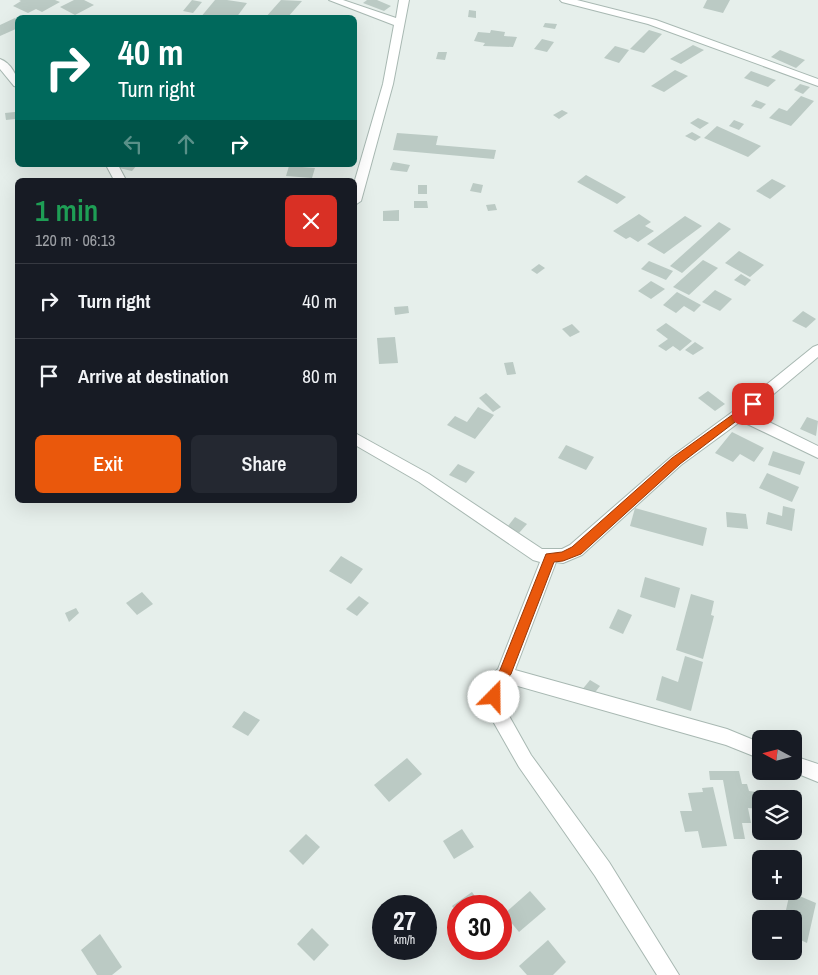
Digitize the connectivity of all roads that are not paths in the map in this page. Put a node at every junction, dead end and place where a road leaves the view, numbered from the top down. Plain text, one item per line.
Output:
1 (334, 0) edge
2 (404, 0) edge
3 (565, 0) edge
4 (399, 23) junction
5 (0, 62) edge
6 (15, 80) edge
7 (818, 83) edge
8 (357, 194) edge
9 (818, 350) edge
10 (740, 414) junction
11 (357, 439) edge
12 (818, 452) edge
13 (550, 557) junction
14 (504, 674) junction
15 (752, 747) edge
16 (802, 767) edge
17 (818, 773) edge
18 (669, 975) edge

1 - 4 street
2 - 4 street
3 - 7 street
4 - 8 street
5 - 6 street
9 - 10 street
10 - 12 street
10 - 13 street
11 - 13 street
13 - 14 street
14 - 15 street
14 - 18 street
16 - 17 street

